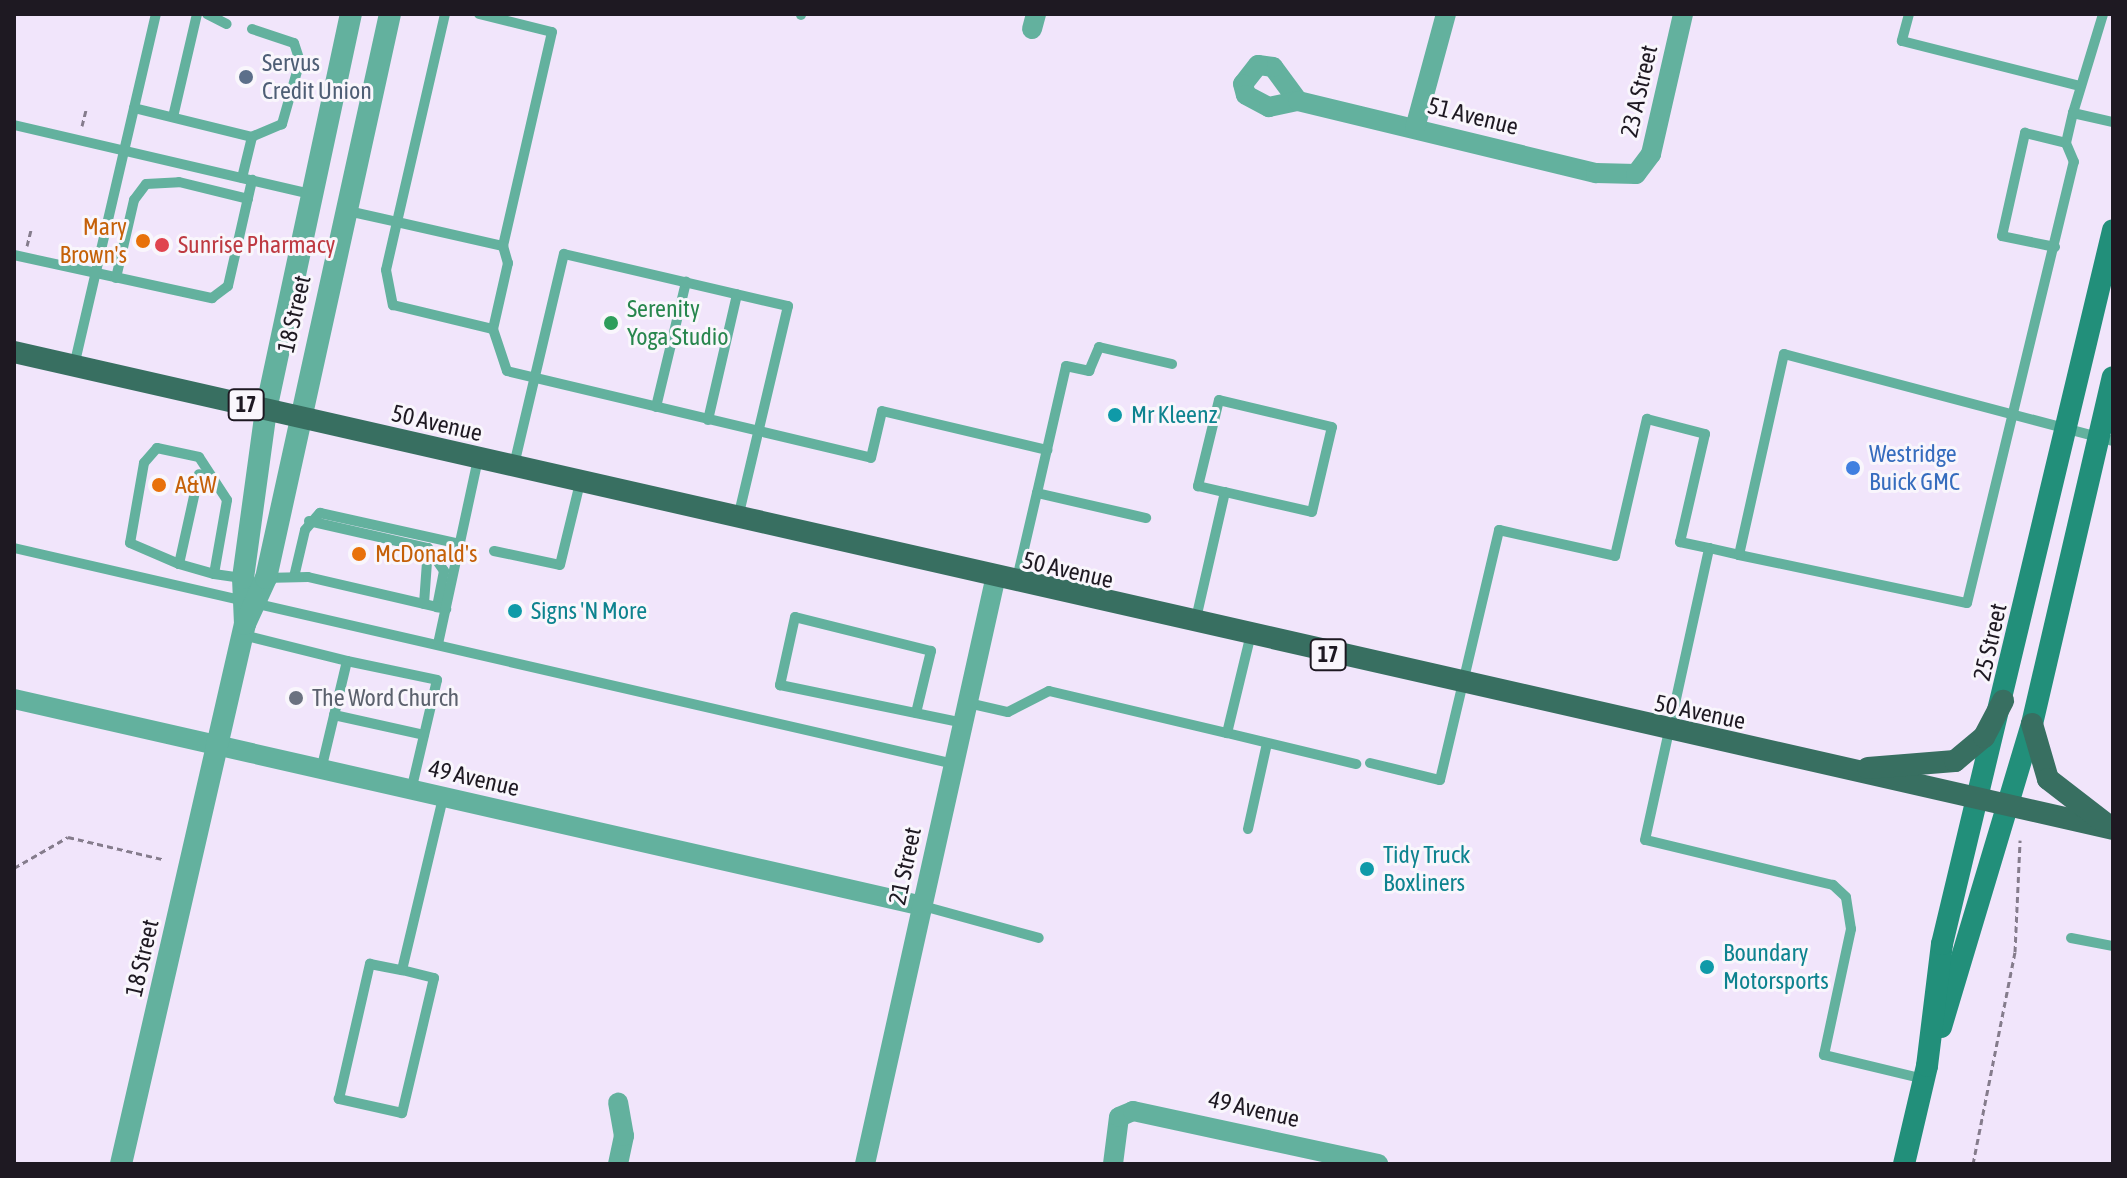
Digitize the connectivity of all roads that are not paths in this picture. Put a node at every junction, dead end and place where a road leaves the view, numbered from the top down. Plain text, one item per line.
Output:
1 (156, 14) edge
2 (197, 14) edge
3 (207, 14) edge
4 (351, 14) edge
5 (390, 14) edge
6 (445, 14) edge
7 (479, 14) edge
8 (1446, 14) edge
9 (1683, 14) edge
10 (1909, 14) edge
11 (2103, 14) edge
12 (225, 23) dead end
13 (252, 29) dead end
14 (2080, 86) junction
15 (1298, 101) dead end
16 (134, 108) junction
17 (2073, 113) junction
18 (173, 117) junction
19 (2113, 122) edge
20 (14, 125) edge
21 (1415, 128) junction
22 (252, 137) junction
23 (2066, 143) junction
24 (124, 150) junction
25 (1636, 174) joint
26 (247, 179) junction
27 (310, 194) junction
28 (248, 199) junction
29 (345, 210) junction
30 (397, 222) junction
31 (2113, 230) edge
32 (503, 246) junction
33 (2055, 247) junction
34 (14, 255) edge
35 (95, 274) junction
36 (116, 278) junction
37 (686, 282) junction
38 (737, 294) junction
39 (493, 329) junction
40 (14, 352) edge
41 (1172, 364) dead end
42 (74, 366) junction
43 (2113, 377) edge
44 (535, 378) junction
45 (656, 407) junction
46 (266, 410) junction
47 (2008, 414) junction
48 (299, 418) junction
49 (708, 420) junction
50 (2067, 430) junction
51 (758, 432) junction
52 (2106, 439) edge
53 (1047, 450) junction
54 (478, 459) junction
55 (514, 467) junction
56 (199, 474) dead end
57 (580, 483) junction
58 (1225, 492) junction
59 (1037, 493) junction
60 (1146, 518) dead end
61 (738, 519) junction
62 (309, 521) junction
63 (460, 544) junction
64 (14, 548) edge
65 (428, 548) junction
66 (1709, 548) junction
67 (494, 551) dead end
68 (1739, 555) junction
69 (179, 564) junction
70 (214, 574) junction
71 (294, 577) junction
72 (1006, 582) junction
73 (252, 590) junction
74 (424, 604) junction
75 (442, 608) junction
76 (1195, 625) junction
77 (244, 629) junction
78 (1250, 638) junction
79 (438, 644) junction
80 (347, 661) junction
81 (1461, 686) junction
82 (14, 699) edge
83 (2003, 701) junction
84 (916, 713) junction
85 (966, 713) junction
86 (334, 715) junction
87 (2032, 724) junction
88 (1227, 733) junction
89 (1669, 733) junction
90 (424, 735) junction
91 (1267, 743) junction
92 (217, 747) junction
93 (1370, 763) dead end
94 (954, 764) junction
95 (1356, 764) dead end
96 (321, 770) junction
97 (1847, 770) junction
98 (411, 791) junction
99 (443, 798) junction
100 (1980, 800) junction
101 (2010, 807) junction
102 (2113, 828) edge
103 (1248, 829) dead end
104 (923, 906) junction
105 (1039, 938) dead end
106 (2071, 938) dead end
107 (2113, 946) edge
108 (402, 970) junction
109 (1925, 1072) junction
110 (618, 1103) dead end
111 (121, 1164) edge
112 (618, 1164) edge
113 (865, 1164) edge
114 (1113, 1164) edge
115 (1378, 1164) edge
116 (1904, 1164) edge

1 - 16 lane
2 - 18 lane
3 - 12 lane
4 - 27 street, 18 Street
5 - 29 street, 18 Street
6 - 30 lane
7 - 32 lane
8 - 21 street
9 - 25 street, 23 A Street
10 - 14 lane
11 - 14 lane
13 - 22 lane
14 - 17 lane
15 - 21 street, 51 Avenue
16 - 18 lane
16 - 24 lane
17 - 19 lane
17 - 23 lane
18 - 22 lane
20 - 24 lane
21 - 25 street, 51 Avenue
22 - 26 lane
23 - 33 lane
23 - 33 lane
24 - 26 lane
24 - 35 lane
26 - 27 lane
26 - 28 lane
27 - 46 street, 18 Street
28 - 36 lane
28 - 36 lane
29 - 30 lane
29 - 48 street, 18 Street
30 - 32 lane
30 - 39 lane
31 - 50 main road, 25 Street
32 - 39 lane
33 - 47 lane
34 - 35 lane
35 - 36 lane
35 - 42 lane
37 - 38 lane
37 - 44 lane
37 - 45 lane
38 - 49 lane
38 - 51 lane
39 - 44 lane
40 - 42 main road, 50 Avenue / 17
41 - 53 lane
42 - 46 main road, 50 Avenue / 17
43 - 52 main road, 25 Street
44 - 45 lane
44 - 55 lane
45 - 49 lane
46 - 48 main road, 50 Avenue / 17
46 - 73 street, 18 Street
47 - 50 lane
47 - 68 lane
47 - 68 lane
48 - 54 main road, 50 Avenue / 17
48 - 73 street, 18 Street
49 - 51 lane
50 - 52 lane
50 - 83 main road, 25 Street
51 - 53 lane
51 - 61 lane
52 - 87 main road, 25 Street
53 - 59 lane
54 - 55 main road, 50 Avenue / 17
54 - 63 lane
55 - 57 main road, 50 Avenue / 17
56 - 69 lane
57 - 61 main road, 50 Avenue / 17
57 - 67 lane
58 - 58 lane
58 - 76 lane
59 - 60 lane
59 - 72 lane
61 - 72 main road, 50 Avenue / 17
62 - 63 lane
62 - 65 lane
62 - 71 lane
63 - 75 lane
64 - 73 lane
65 - 74 lane
65 - 75 lane
66 - 68 lane
66 - 81 lane
66 - 89 lane
69 - 70 lane
69 - 70 lane
70 - 73 lane
71 - 73 lane
71 - 74 lane
72 - 76 main road, 50 Avenue / 17
72 - 85 street, 21 Street
73 - 77 street, 18 Street
73 - 79 lane
74 - 75 lane
75 - 79 lane
76 - 78 main road, 50 Avenue / 17
77 - 80 lane
77 - 92 street, 18 Street
78 - 81 main road, 50 Avenue / 17
78 - 88 lane
79 - 94 lane
80 - 86 lane
80 - 90 lane
81 - 89 main road, 50 Avenue / 17
81 - 93 lane
82 - 92 street, 49 Avenue
83 - 97 main road
83 - 100 main road, 25 Street
84 - 84 lane
84 - 85 lane
85 - 88 lane
85 - 94 street, 21 Street
86 - 90 lane
86 - 96 lane
87 - 101 main road, 25 Street
87 - 102 main road
88 - 91 lane
89 - 97 main road, 50 Avenue / 17
89 - 109 lane
90 - 98 lane
91 - 95 lane
91 - 103 lane
92 - 96 street, 49 Avenue
92 - 111 street, 18 Street
94 - 104 street, 21 Street
96 - 98 street, 49 Avenue
97 - 100 main road, 50 Avenue / 17
98 - 99 street, 49 Avenue
99 - 104 street, 49 Avenue
99 - 108 lane
100 - 101 main road, 50 Avenue / 17
100 - 109 main road, 25 Street
101 - 102 main road, 50 Avenue / 17
101 - 109 main road, 25 Street
104 - 105 lane
104 - 113 street, 21 Street
106 - 107 lane
108 - 108 lane
109 - 116 main road, 25 Street
110 - 112 street
114 - 115 street, 49 Avenue

